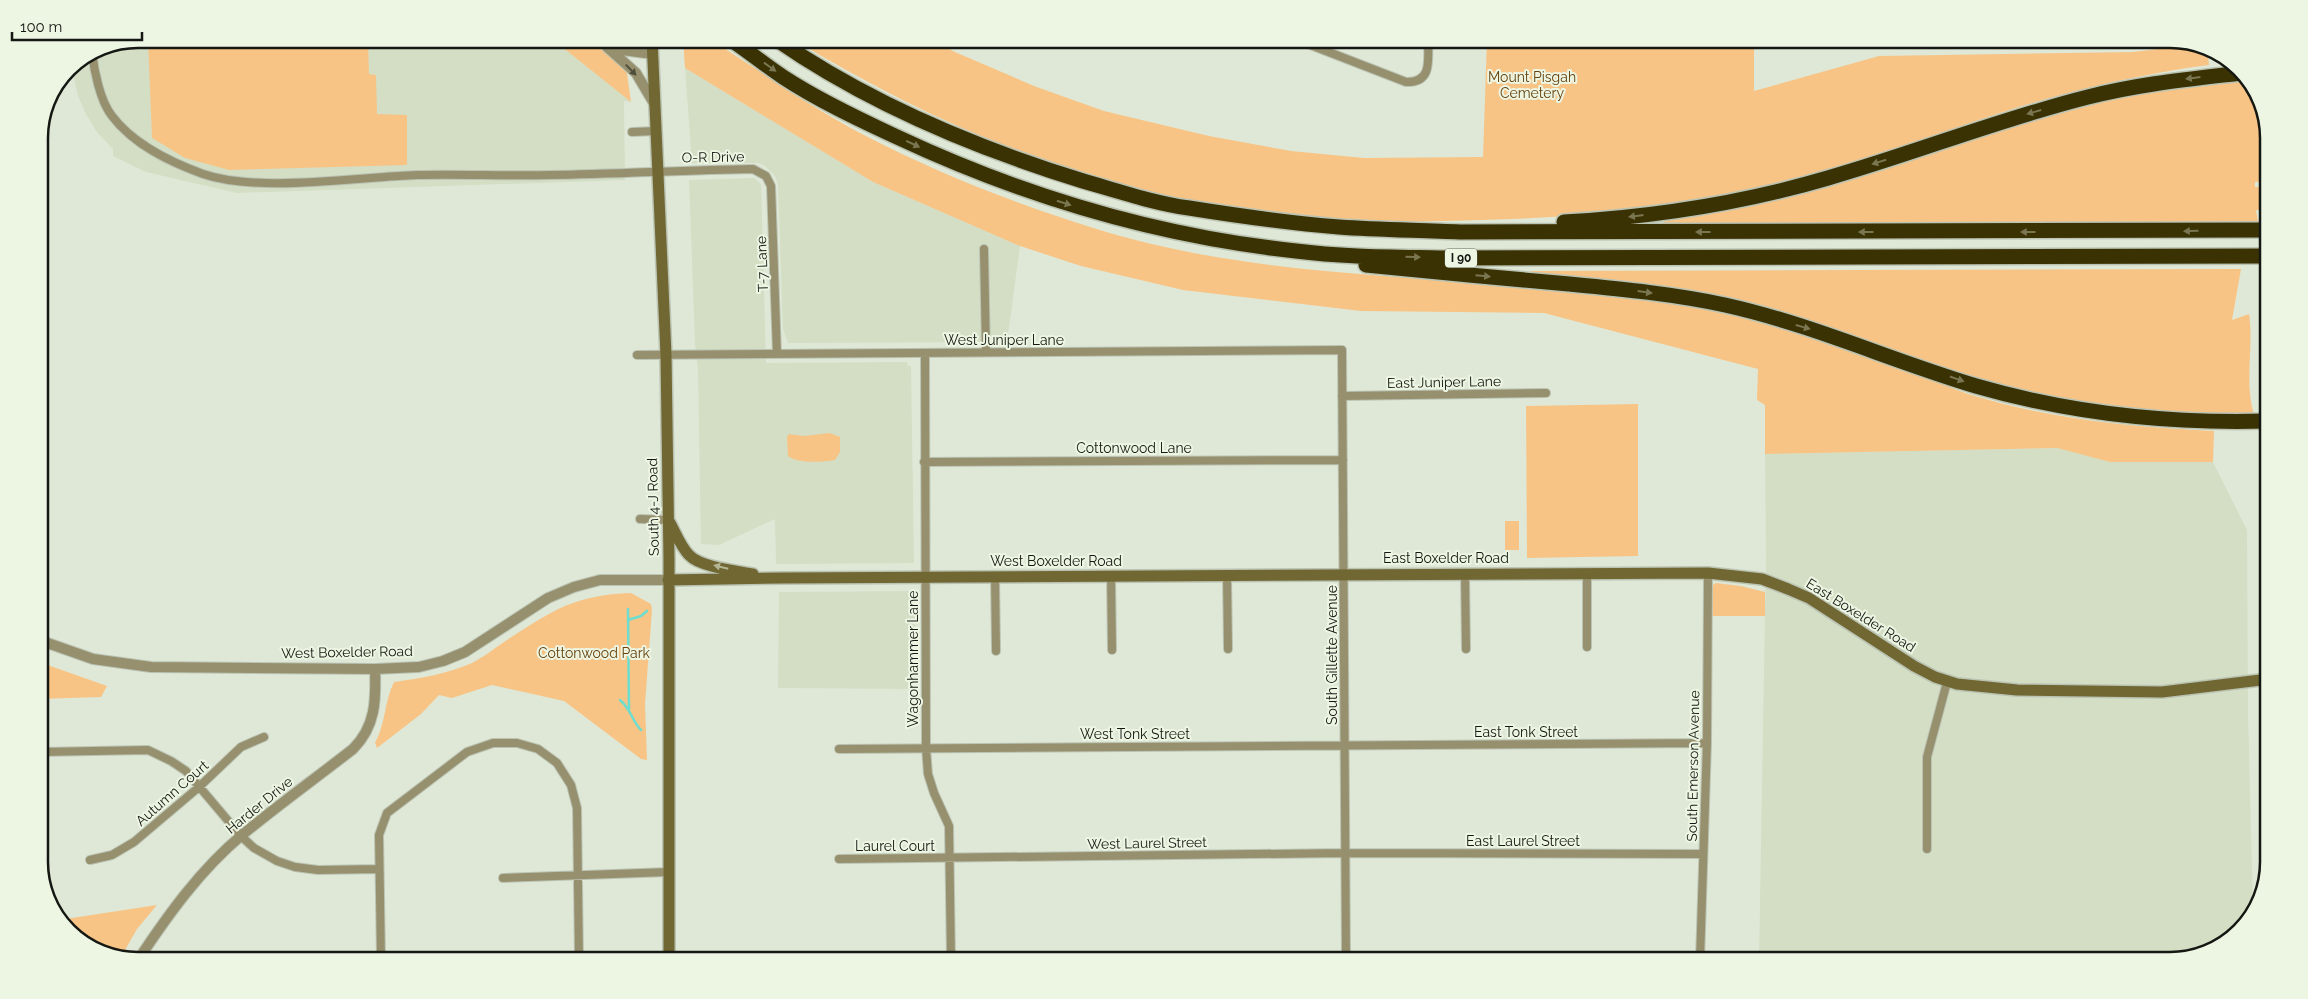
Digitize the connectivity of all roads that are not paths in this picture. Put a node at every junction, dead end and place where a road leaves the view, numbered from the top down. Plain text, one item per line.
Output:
1 (607, 48) edge
2 (619, 48) edge
3 (653, 48) edge
4 (743, 48) edge
5 (791, 48) edge
6 (1325, 48) edge
7 (1427, 48) edge
8 (653, 54) junction
9 (94, 60) edge
10 (2234, 74) edge
11 (655, 105) junction
12 (656, 131) junction
13 (632, 132) dead end
14 (659, 171) junction
15 (766, 176) joint
16 (1108, 216) junction
17 (1298, 222) junction
18 (2260, 230) edge
19 (984, 249) dead end
20 (2260, 256) edge
21 (1342, 350) joint
22 (986, 352) junction
23 (925, 353) junction
24 (776, 354) junction
25 (637, 355) dead end
26 (666, 355) junction
27 (1546, 394) dead end
28 (1342, 396) junction
29 (2260, 421) edge
30 (1343, 460) junction
31 (924, 462) junction
32 (640, 519) dead end
33 (668, 520) junction
34 (1465, 573) junction
35 (1587, 573) junction
36 (1708, 573) junction
37 (1227, 574) junction
38 (1344, 574) junction
39 (1112, 575) junction
40 (995, 576) junction
41 (925, 577) junction
42 (769, 578) junction
43 (668, 580) junction
44 (48, 643) edge
45 (1587, 647) dead end
46 (1228, 649) dead end
47 (1466, 649) dead end
48 (1112, 650) dead end
49 (996, 651) dead end
50 (375, 668) junction
51 (2260, 680) edge
52 (1947, 682) junction
53 (264, 737) dead end
54 (1707, 743) junction
55 (1345, 746) junction
56 (926, 748) junction
57 (839, 749) dead end
58 (48, 752) edge
59 (199, 787) junction
60 (241, 836) junction
61 (1927, 849) dead end
62 (1344, 853) junction
63 (1703, 854) junction
64 (951, 858) junction
65 (839, 859) dead end
66 (90, 860) dead end
67 (379, 869) junction
68 (669, 872) junction
69 (578, 874) junction
70 (503, 878) dead end
71 (144, 952) edge
72 (381, 952) edge
73 (579, 952) edge
74 (670, 952) edge
75 (951, 952) edge
76 (1346, 952) edge
77 (1700, 952) edge

1 -> 11 street
2 - 8 street
3 - 8 main road, South 4-J Road
4 -> 16 highway, I 90
5 - 17 highway, I 90
6 - 7 street
8 - 11 main road, South 4-J Road
9 - 14 street, O-R Drive
10 -> 17 highway, I 90
11 - 12 main road, South 4-J Road
12 - 13 street
12 - 14 main road, South 4-J Road
14 - 15 street, O-R Drive
14 - 26 main road, South 4-J Road
15 - 24 street, T-7 Lane
16 -> 20 highway, I 90
16 -> 29 highway, I 90
18 -> 17 highway, I 90
19 - 22 street
21 - 22 street, West Juniper Lane
21 - 28 street, South Gillette Avenue
22 - 23 street, West Juniper Lane
23 - 24 street, West Juniper Lane
23 - 31 street, Wagonhammer Lane
24 - 26 street, West Juniper Lane
25 - 26 street, West Juniper Lane
26 - 33 main road, South 4-J Road
27 - 28 street, East Juniper Lane
28 - 30 street, South Gillette Avenue
30 - 31 street, Cottonwood Lane
30 - 38 street, South Gillette Avenue
31 - 41 street, Wagonhammer Lane
32 - 33 street
42 -> 33 main road
33 - 43 main road, South 4-J Road
34 - 35 main road, East Boxelder Road
34 - 38 main road, East Boxelder Road
34 - 47 street
35 - 36 main road, East Boxelder Road
35 - 45 street
36 - 52 main road, East Boxelder Road
36 - 54 street, South Emerson Avenue
37 - 38 main road, West Boxelder Road
37 - 39 main road, West Boxelder Road
37 - 46 street
38 - 55 street, South Gillette Avenue
39 - 40 main road, West Boxelder Road
39 - 48 street
40 - 41 main road, West Boxelder Road
40 - 49 street
41 - 42 main road, West Boxelder Road
41 - 56 street, Wagonhammer Lane
42 - 43 main road
43 - 50 street, West Boxelder Road
43 - 68 main road, South 4-J Road
44 - 50 street, West Boxelder Road
50 - 60 street, Harder Drive
51 - 52 main road, East Boxelder Road
52 - 61 street
53 - 59 street, Autumn Court
54 - 55 street, East Tonk Street
54 - 63 street, South Emerson Avenue
55 - 56 street, West Tonk Street
55 - 62 street, South Gillette Avenue
56 - 57 street, West Tonk Street
56 - 64 street, Wagonhammer Lane
58 - 59 street
59 - 60 street
59 - 66 street, Autumn Court
60 - 67 street
60 - 71 street, Harder Drive
62 - 63 street, East Laurel Street
62 - 64 street, West Laurel Street
62 - 76 street, South Gillette Avenue
63 - 77 street, South Emerson Avenue
64 - 65 street, Laurel Court
64 - 75 street, Wagonhammer Lane
67 - 69 street
67 - 72 street
68 - 69 street
68 - 74 main road, South 4-J Road
69 - 70 street
69 - 73 street

